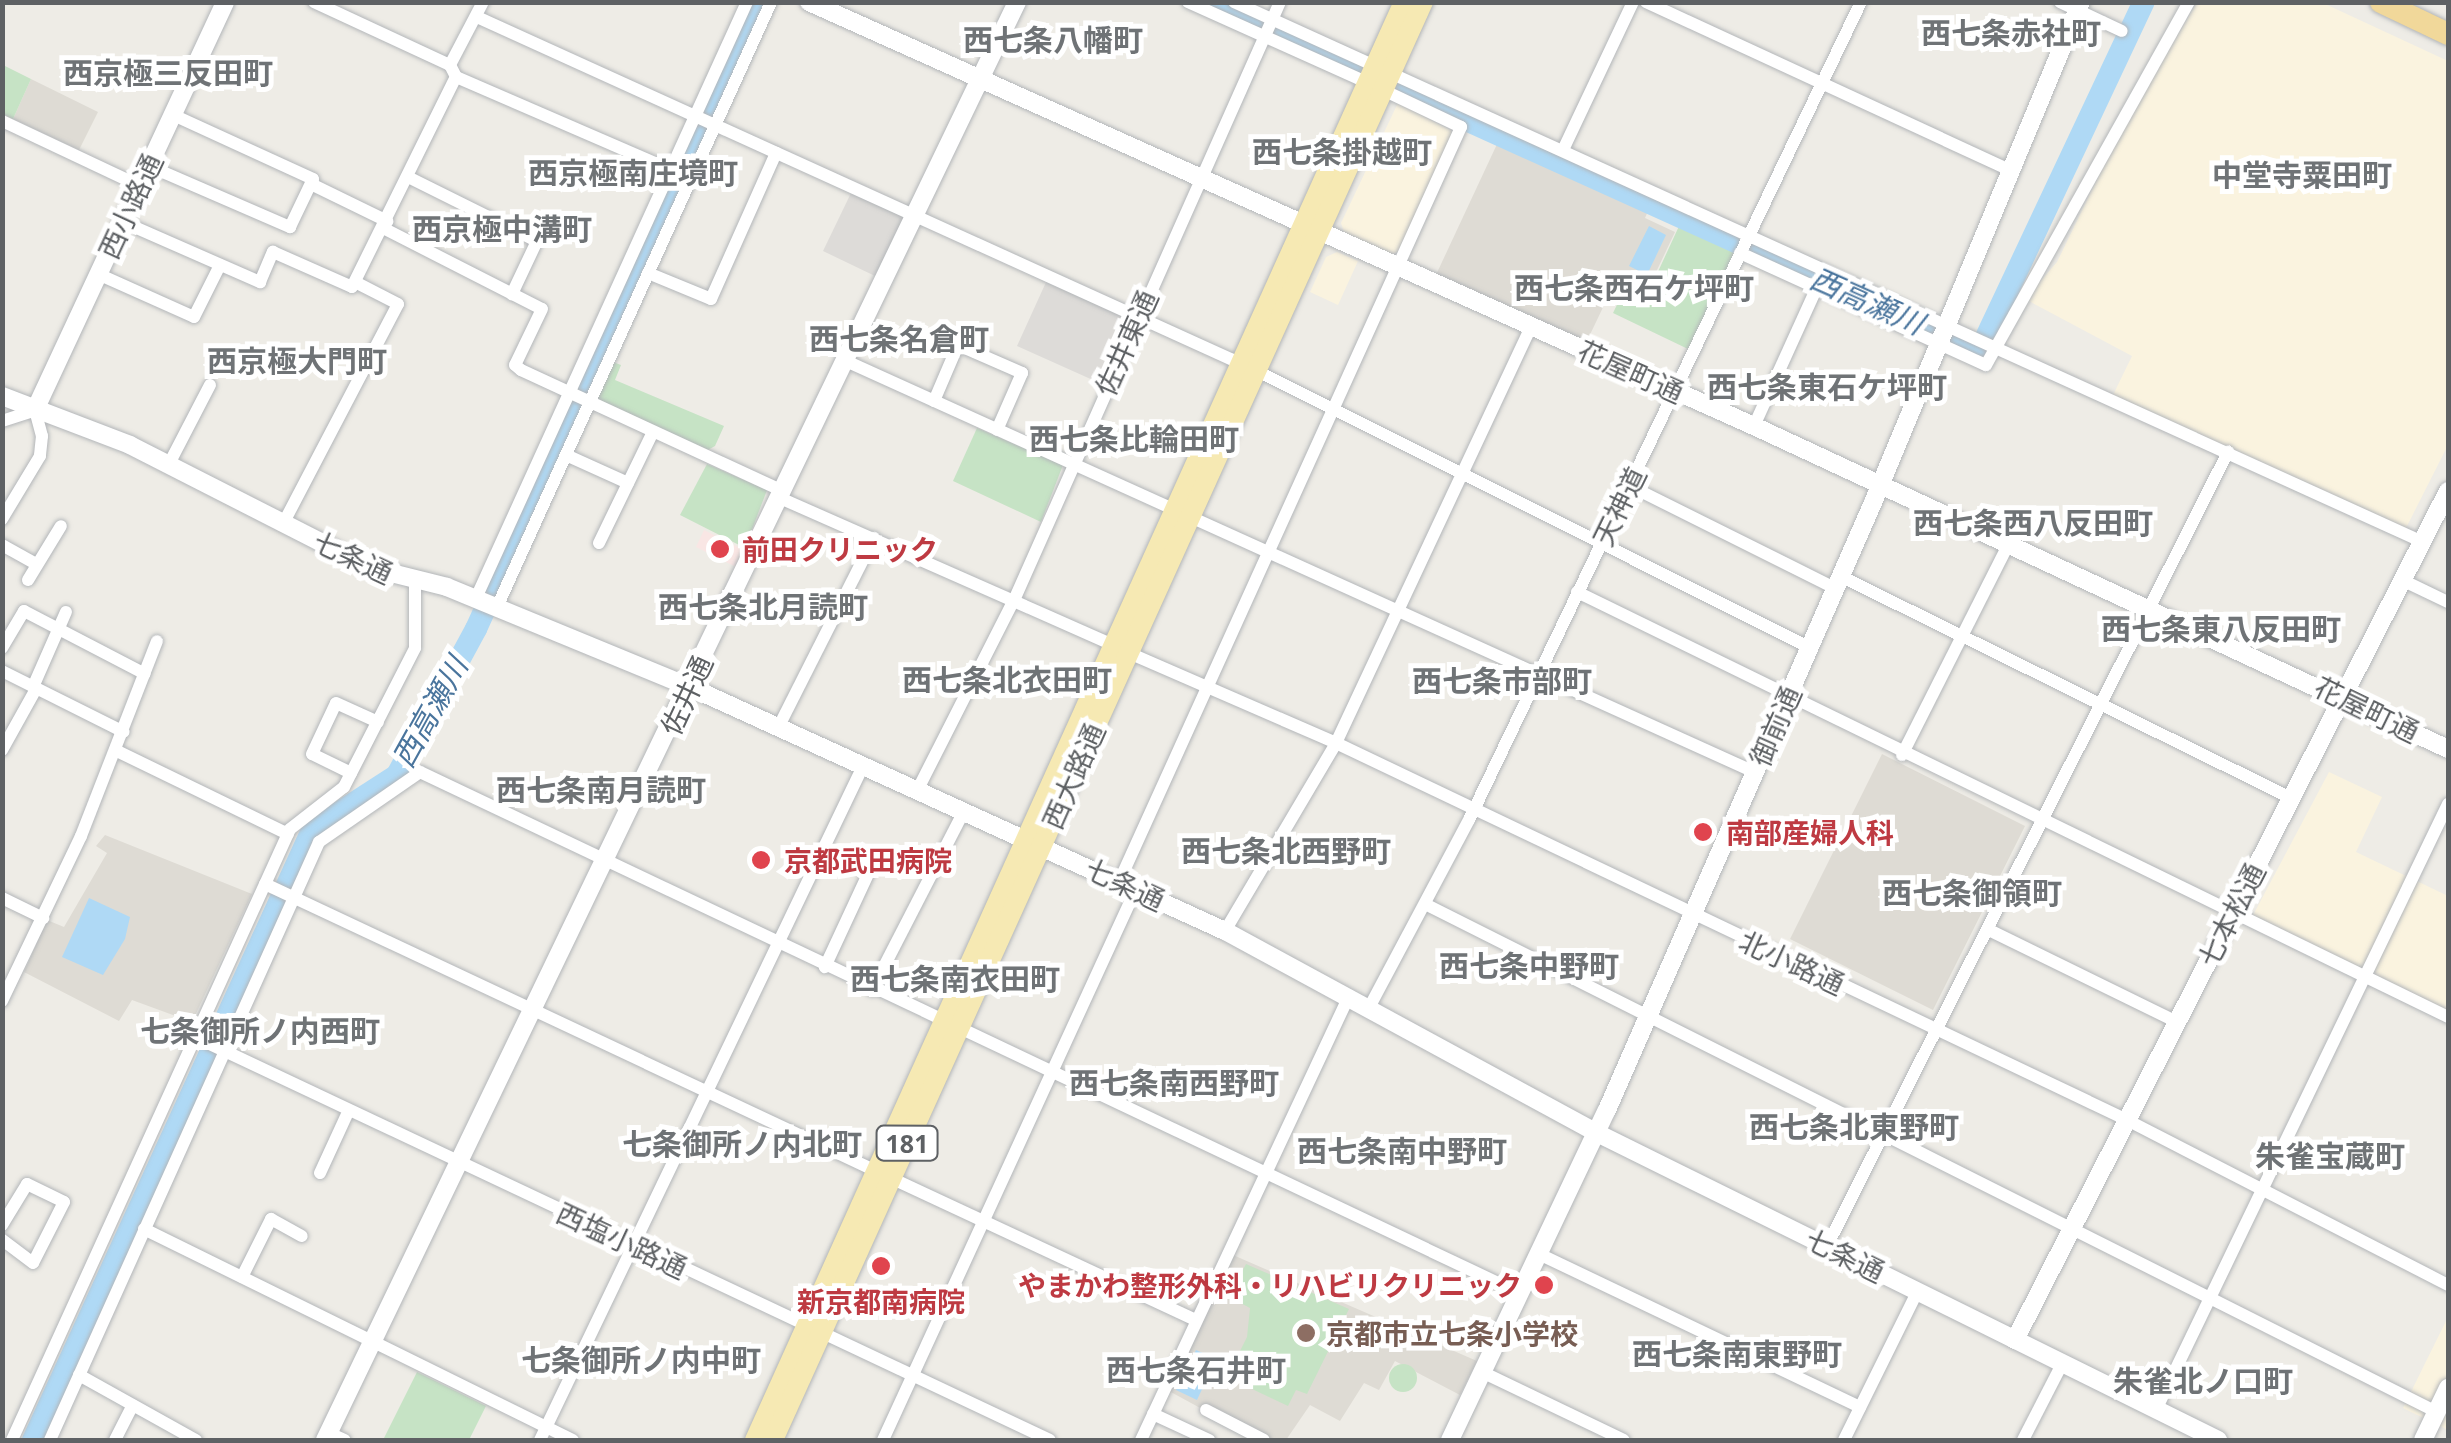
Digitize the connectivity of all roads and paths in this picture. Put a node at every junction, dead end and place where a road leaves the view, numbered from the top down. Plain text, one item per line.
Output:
1 (225, 2) edge
2 (314, 2) edge
3 (483, 2) edge
4 (746, 2) edge
5 (770, 2) edge
6 (809, 2) edge
7 (1017, 2) edge
8 (1188, 2) edge
9 (1234, 2) edge
10 (1280, 2) edge
11 (1404, 2) edge
12 (1423, 2) edge
13 (1633, 2) edge
14 (1646, 2) edge
15 (1862, 2) edge
16 (2060, 2) edge
17 (2189, 2) edge
18 (2382, 2) edge
19 (2080, 7) edge
20 (477, 16) junction
21 (1272, 20) junction
22 (2122, 31) dead end
23 (2448, 34) edge
24 (1265, 37) junction
25 (453, 71) junction
26 (980, 79) junction
27 (1379, 79) junction
28 (1822, 83) junction
29 (173, 115) junction
30 (696, 115) junction
31 (2, 121) edge
32 (715, 124) junction
33 (1563, 150) junction
34 (776, 153) junction
35 (149, 166) junction
36 (671, 170) junction
37 (2012, 171) junction
38 (408, 177) junction
39 (1200, 178) junction
40 (311, 184) junction
41 (140, 186) junction
42 (915, 216) junction
43 (123, 222) junction
44 (385, 225) junction
45 (1310, 227) junction
46 (1744, 243) junction
47 (220, 265) junction
48 (1397, 266) junction
49 (98, 274) junction
50 (648, 274) junction
51 (355, 282) junction
52 (1817, 287) junction
53 (512, 294) junction
54 (1138, 317) junction
55 (1530, 326) junction
56 (1943, 334) junction
57 (1989, 345) junction
58 (846, 360) junction
59 (1248, 367) junction
60 (210, 385) dead end
61 (1675, 391) junction
62 (569, 393) junction
63 (2, 396) edge
64 (934, 401) junction
65 (590, 403) junction
66 (1332, 408) junction
67 (36, 410) junction
68 (2, 421) edge
69 (1754, 426) junction
70 (997, 430) junction
71 (653, 432) junction
72 (2228, 452) junction
73 (566, 455) junction
74 (169, 464) junction
75 (1073, 464) junction
76 (1461, 472) junction
77 (628, 484) junction
78 (1628, 485) junction
79 (1878, 487) junction
80 (2448, 491) edge
81 (782, 494) junction
82 (1183, 514) junction
83 (2, 519) edge
84 (284, 524) junction
85 (61, 526) dead end
86 (874, 538) junction
87 (1601, 542) junction
88 (2423, 542) junction
89 (598, 543) dead end
90 (2, 545) edge
91 (2008, 545) junction
92 (1268, 552) junction
93 (36, 564) junction
94 (28, 580) dead end
95 (2402, 580) junction
96 (1838, 582) junction
97 (415, 583) junction
98 (1577, 592) junction
99 (1015, 598) junction
100 (484, 601) junction
101 (2448, 602) edge
102 (2152, 609) junction
103 (66, 612) dead end
104 (1396, 612) junction
105 (57, 628) junction
106 (1961, 637) junction
107 (158, 641) dead end
108 (1809, 647) junction
109 (2, 648) edge
110 (1121, 649) junction
111 (2, 671) edge
112 (146, 674) junction
113 (1537, 675) junction
114 (690, 687) junction
115 (1207, 687) junction
116 (34, 688) junction
117 (1789, 696) junction
118 (2344, 697) junction
119 (2105, 704) junction
120 (378, 722) junction
121 (778, 728) junction
122 (124, 732) junction
123 (1336, 743) junction
124 (2448, 749) edge
125 (2, 750) edge
126 (117, 751) junction
127 (1902, 755) junction
128 (864, 764) junction
129 (1754, 772) junction
130 (352, 773) junction
131 (918, 789) junction
132 (2291, 798) junction
133 (2448, 804) edge
134 (1472, 810) junction
135 (964, 811) junction
136 (2043, 824) junction
137 (288, 834) junction
138 (1032, 842) junction
139 (823, 849) junction
140 (606, 862) junction
141 (266, 884) junction
142 (1127, 886) junction
143 (293, 897) junction
144 (2, 898) edge
145 (1424, 904) junction
146 (2231, 914) junction
147 (1692, 916) junction
148 (42, 918) junction
149 (1989, 930) junction
150 (1225, 931) junction
151 (778, 944) junction
152 (824, 966) junction
153 (8, 975) edge
154 (2364, 977) junction
155 (872, 990) junction
156 (1349, 995) junction
157 (2, 1001) edge
158 (1370, 1006) junction
159 (534, 1012) junction
160 (2448, 1017) edge
161 (1646, 1019) junction
162 (2176, 1022) junction
163 (951, 1026) junction
164 (1936, 1030) junction
165 (195, 1037) junction
166 (224, 1050) junction
167 (1050, 1074) junction
168 (707, 1092) junction
169 (349, 1110) junction
170 (2127, 1120) junction
171 (1597, 1133) junction
172 (1884, 1136) junction
173 (462, 1164) junction
174 (320, 1173) dead end
175 (884, 1175) junction
176 (1266, 1176) junction
177 (2261, 1189) junction
178 (982, 1220) junction
179 (2, 1225) edge
180 (144, 1229) junction
181 (2071, 1229) junction
182 (302, 1236) dead end
183 (2, 1240) edge
184 (634, 1246) junction
185 (1827, 1246) junction
186 (1538, 1253) junction
187 (242, 1277) junction
188 (2448, 1285) edge
189 (1918, 1290) junction
190 (1519, 1293) junction
191 (2208, 1298) junction
192 (1196, 1320) junction
193 (813, 1330) junction
194 (2015, 1340) junction
195 (375, 1342) junction
196 (2062, 1364) junction
197 (1482, 1372) junction
198 (78, 1375) junction
199 (913, 1376) junction
200 (2448, 1388) edge
201 (133, 1405) junction
202 (1860, 1407) junction
203 (1206, 1410) dead end
204 (2156, 1410) junction
205 (2437, 1412) junction
206 (1153, 1414) junction
207 (543, 1434) edge
208 (333, 1438) edge
209 (12, 1440) edge
210 (50, 1440) edge
211 (116, 1440) edge
212 (196, 1440) edge
213 (573, 1440) edge
214 (755, 1440) edge
215 (772, 1440) edge
216 (884, 1440) edge
217 (1050, 1440) edge
218 (1141, 1440) edge
219 (1208, 1440) edge
220 (1264, 1440) edge
221 (1450, 1440) edge
222 (1624, 1440) edge
223 (1844, 1440) edge
224 (2023, 1440) edge
225 (2218, 1440) edge
226 (2423, 1440) edge

1 - 29 street, 西小路通
2 - 25 street
3 - 20 street
4 - 30 street
5 - 32 street
6 - 26 street, 花屋町通
7 - 26 street, 佐井通
8 - 24 street
9 - 21 street
10 - 21 street, 佐井東通
11 - 27 main road, 西大路通 / 181
12 - 27 main road, 西大路通 / 181
13 - 33 street
14 - 28 street
15 - 28 street, 天神道
16 - 19 street
17 - 57 street
18 - 23 highway
19 - 22 street
19 - 37 street, 御前通
20 - 25 street
20 - 30 street
21 - 24 street, 佐井東通
21 - 27 street
24 - 27 street
24 - 39 street, 佐井東通
25 - 36 street
25 - 38 street
26 - 39 street, 花屋町通
26 - 42 street, 佐井通
27 - 33 street
27 - 45 main road, 西大路通 / 181
27 - 48 street
28 - 37 street
28 - 46 street, 天神道
29 - 35 street, 西小路通
29 - 40 street
30 - 32 street
30 - 36 street
31 - 41 street
32 - 34 street
32 - 50 street
33 - 46 street
34 - 42 street
34 - 50 street
35 - 40 street
35 - 41 street, 西小路通
36 - 62 street
37 - 56 street, 御前通
38 - 44 street
38 - 53 street
39 - 45 street, 花屋町通
39 - 54 street, 佐井東通
40 - 44 street
41 - 43 street, 西小路通
42 - 54 street
42 - 58 street, 佐井通
43 - 47 street
43 - 49 street, 西小路通
44 - 51 street
44 - 53 street
45 - 48 street, 花屋町通
45 - 59 main road, 西大路通 / 181
46 - 52 street
46 - 56 street
46 - 61 street, 天神道
47 - 49 street
47 - 51 street
48 - 55 street, 花屋町通
48 - 66 street
49 - 67 street, 西小路通
50 - 65 street
51 - 84 street
52 - 56 street
52 - 69 street
53 - 62 street, 北小路通
54 - 59 street
54 - 75 street, 佐井東通
55 - 61 street, 花屋町通
55 - 76 street
56 - 57 street
56 - 57 street
56 - 79 street, 御前通
57 - 72 street
58 - 64 street
58 - 81 street, 佐井通
59 - 66 street
59 - 82 main road, 西大路通 / 181
60 - 74 street
61 - 69 street, 花屋町通
61 - 78 street, 天神道
62 - 65 street, 北小路通
62 - 100 street
63 - 67 street, 七条通
64 - 70 street
64 - 70 street
65 - 71 street, 北小路通
65 - 73 street
66 - 76 street
66 - 92 street
67 - 68 street
67 - 74 street, 七条通
67 - 83 street
69 - 79 street, 花屋町通
70 - 75 street
71 - 77 street
71 - 81 street, 北小路通
72 - 88 street
72 - 102 street
73 - 77 street
73 - 100 street
74 - 84 street, 七条通
75 - 82 street
75 - 99 street, 佐井東通
76 - 87 street
76 - 104 street
77 - 89 street
78 - 87 street, 天神道
78 - 96 street
79 - 91 street, 花屋町通
79 - 96 street, 御前通
80 - 88 street, 七本松通
81 - 86 street, 北小路通
81 - 114 street, 佐井通
82 - 92 street
82 - 110 main road, 西大路通 / 181
84 - 97 street, 七条通
85 - 93 street
86 - 99 street, 北小路通
86 - 121 street
87 - 98 street, 天神道
87 - 108 street
88 - 95 street, 七本松通
90 - 93 street
91 - 102 street, 花屋町通
91 - 106 street
92 - 104 street
92 - 115 street
93 - 94 street
95 - 101 street
95 - 118 street, 七本松通
96 - 106 street
96 - 108 street, 御前通
97 - 100 street, 七条通
97 - 120 street
98 - 113 street, 天神道
98 - 117 street
99 - 110 street, 北小路通
99 - 131 street, 佐井東通
100 - 114 street, 七条通
102 - 118 street, 花屋町通
102 - 119 street
103 - 105 street
104 - 113 street
104 - 123 street
105 - 109 street
105 - 112 street
105 - 116 street
106 - 119 street
106 - 127 street
107 - 112 street
108 - 117 street, 御前通
110 - 115 street, 北小路通
110 - 138 main road, 西大路通 / 181
111 - 116 street
112 - 122 street
113 - 129 street
113 - 134 street, 天神道
114 - 121 street, 七条通
114 - 140 street, 佐井通
115 - 123 street, 北小路通
115 - 142 street
116 - 122 street
116 - 125 street
117 - 127 street
117 - 129 street, 御前通
118 - 124 street, 花屋町通
118 - 132 street, 七本松通
119 - 132 street
119 - 136 street
120 - 130 street
120 - 130 street
121 - 128 street, 七条通
122 - 126 street
123 - 134 street, 北小路通
123 - 150 street
126 - 137 street
126 - 148 street
127 - 136 street
128 - 131 street, 七条通
128 - 139 street
129 - 147 street, 御前通
130 - 137 street
131 - 135 street, 七条通
132 - 146 street, 七本松通
133 - 154 street
134 - 145 street, 天神道
134 - 147 street, 北小路通
135 - 138 street, 七条通
135 - 155 street
136 - 146 street
136 - 149 street
137 - 141 street
138 - 142 street, 七条通
138 - 163 main road, 西大路通 / 181
139 - 151 street
139 - 152 street
140 - 143 street
140 - 151 street
140 - 159 street, 佐井通
141 - 143 street
141 - 165 street
142 - 150 street, 七条通
142 - 167 street
143 - 159 street
143 - 166 street
144 - 148 street
145 - 158 street, 天神道
145 - 161 street
146 - 154 street
146 - 162 street, 七本松通
147 - 161 street, 御前通
147 - 164 street, 北小路通
148 - 153 street
149 - 162 street
149 - 164 street
150 - 156 street, 七条通
151 - 152 street
151 - 168 street
152 - 155 street
153 - 157 street
154 - 160 street
154 - 177 street
155 - 163 street
156 - 158 street, 七条通
156 - 176 street
158 - 171 street, 七条通
159 - 168 street
159 - 173 street, 佐井通
161 - 171 street, 御前通
161 - 172 street
162 - 170 street, 七本松通
163 - 167 street
163 - 175 main road, 西大路通 / 181
164 - 170 street, 北小路通
164 - 172 street
165 - 166 street, 西塩小路通
165 - 209 street
166 - 169 street, 西塩小路通
166 - 180 street
167 - 176 street
167 - 178 street
168 - 175 street
168 - 184 street
169 - 173 street, 西塩小路通
169 - 174 street
170 - 177 street, 北小路通
170 - 181 street, 七本松通
171 - 185 street, 七条通
171 - 186 street, 御前通
172 - 181 street
172 - 185 street
173 - 184 street, 西塩小路通
173 - 195 street, 佐井通
175 - 178 street
175 - 193 main road, 西大路通 / 181
176 - 190 street
176 - 192 street
177 - 188 street, 北小路通
177 - 191 street
178 - 192 street
178 - 199 street
179 - 183 street
180 - 187 street
180 - 198 street
181 - 191 street
181 - 194 street, 七本松通
182 - 187 street
184 - 193 street, 西塩小路通
184 - 207 street
185 - 189 street, 七条通
186 - 190 street, 御前通
186 - 202 street
187 - 195 street
189 - 194 street, 七条通
189 - 202 street
190 - 197 street, 御前通
191 - 204 street
191 - 205 street
192 - 206 street
193 - 199 street, 西塩小路通
193 - 214 main road, 西大路通 / 181
193 - 215 main road, 西大路通 / 181
194 - 196 street, 七条通
195 - 207 street
195 - 208 street, 佐井通
196 - 204 street, 七条通
196 - 224 street
197 - 221 street, 御前通
197 - 222 street
198 - 201 street
198 - 210 street
199 - 216 street
199 - 217 street, 西塩小路通
200 - 205 street
201 - 211 street
201 - 212 street
202 - 223 street
203 - 220 street
204 - 225 street, 七条通
205 - 226 street
206 - 218 street
206 - 219 street
207 - 213 street

